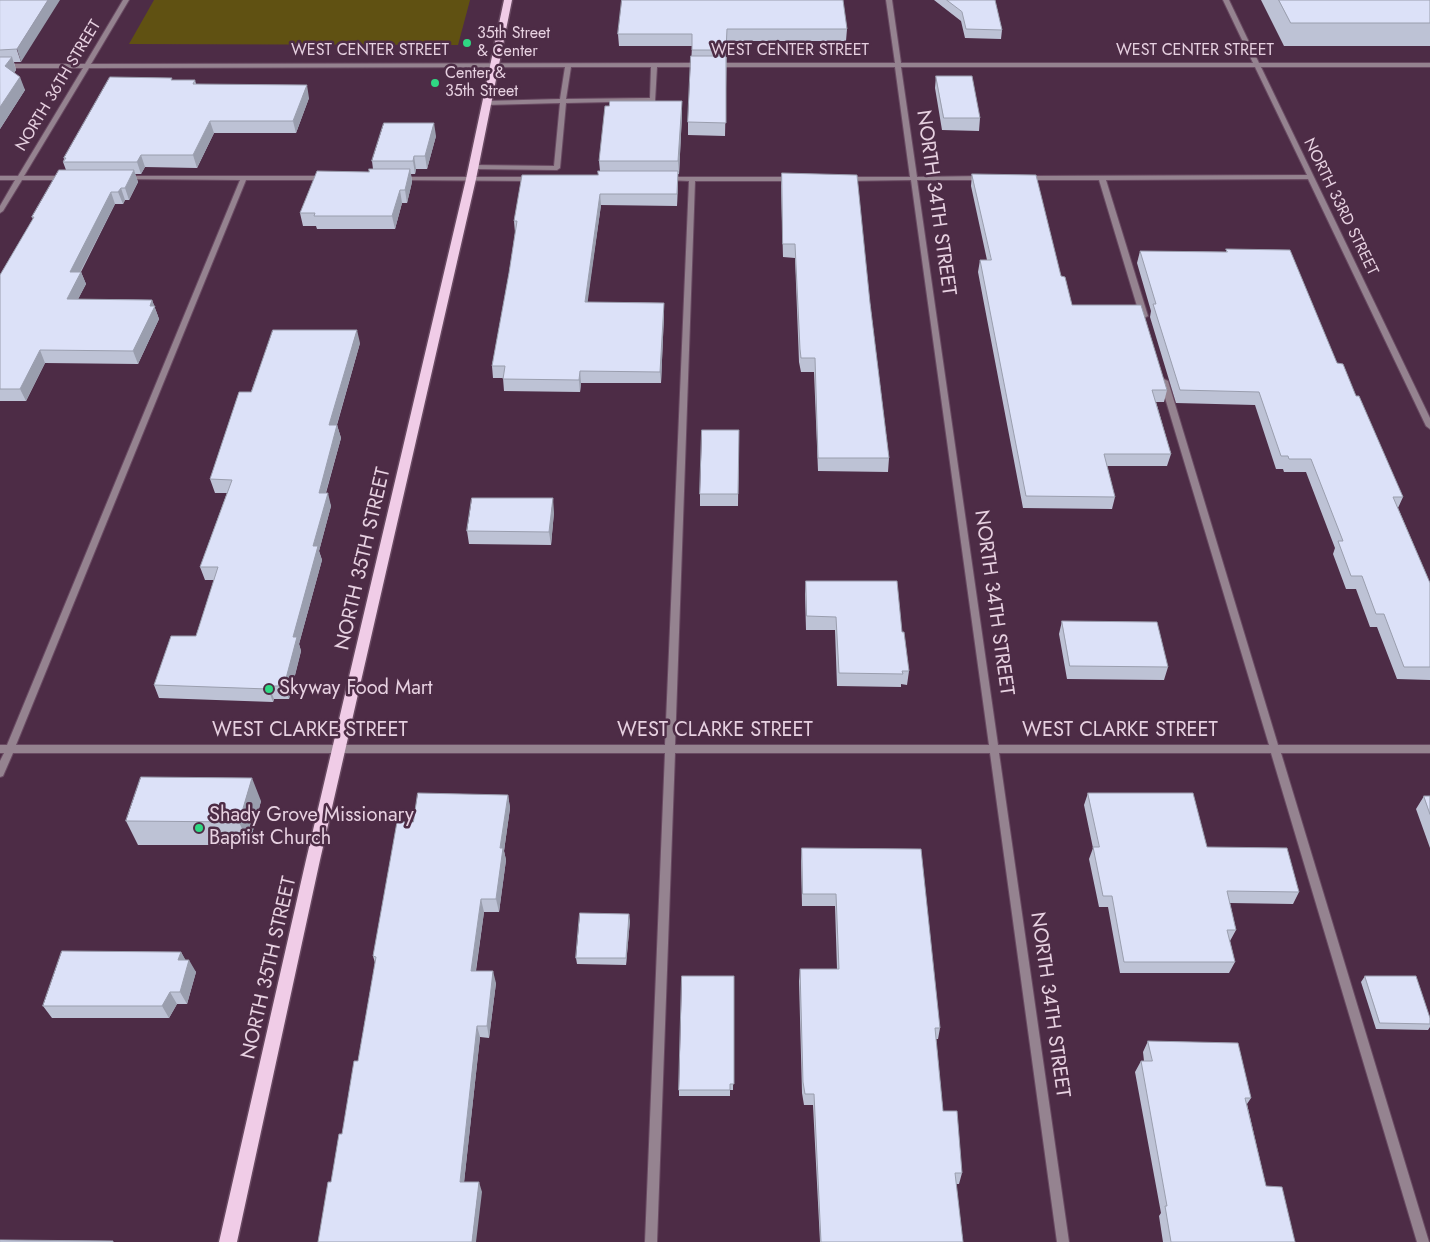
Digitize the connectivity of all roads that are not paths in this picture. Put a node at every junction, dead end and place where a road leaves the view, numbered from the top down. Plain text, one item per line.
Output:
1 (126, 0) edge
2 (508, 0) edge
3 (888, 0) edge
4 (1226, 0) edge
5 (494, 64) junction
6 (87, 65) junction
7 (568, 65) junction
8 (654, 65) junction
9 (898, 65) junction
10 (1257, 65) junction
11 (1430, 65) edge
12 (0, 66) edge
13 (563, 101) junction
14 (486, 103) junction
15 (472, 173) junction
16 (1310, 177) junction
17 (0, 178) edge
18 (20, 178) junction
19 (75, 178) edge
20 (115, 178) edge
21 (244, 178) junction
22 (331, 178) edge
23 (988, 178) edge
24 (1016, 178) edge
25 (1102, 178) junction
26 (388, 179) edge
27 (543, 179) edge
28 (660, 179) edge
29 (692, 179) junction
30 (799, 179) edge
31 (838, 179) edge
32 (912, 179) junction
33 (0, 211) edge
34 (1148, 330) edge
35 (1160, 368) edge
36 (1430, 426) edge
37 (5, 749) edge
38 (339, 749) junction
39 (671, 749) junction
40 (995, 749) junction
41 (1275, 749) junction
42 (1430, 749) edge
43 (0, 773) edge
44 (228, 1242) edge
45 (651, 1242) edge
46 (1063, 1242) edge
47 (1424, 1242) edge

1 - 6 street, NORTH 36TH STREET
2 - 5 main road, NORTH 35TH STREET
3 - 9 street, NORTH 34TH STREET
4 - 10 street, NORTH 33RD STREET
5 - 6 street, WEST CENTER STREET
5 - 7 street, WEST CENTER STREET
5 - 14 main road, NORTH 35TH STREET
6 - 12 street, WEST CENTER STREET
6 - 18 street, NORTH 36TH STREET
7 - 8 street, WEST CENTER STREET
7 - 13 street
8 - 9 street, WEST CENTER STREET
8 - 13 street
9 - 10 street, WEST CENTER STREET
9 - 32 street, NORTH 34TH STREET
10 - 11 street, WEST CENTER STREET
10 - 16 street, NORTH 33RD STREET
13 - 14 street
13 - 15 street
14 - 15 main road, NORTH 35TH STREET
15 - 26 street
15 - 27 street
15 - 38 main road, NORTH 35TH STREET
16 - 25 street
16 - 36 street, NORTH 33RD STREET
17 - 18 street
18 - 19 street
18 - 33 street, NORTH 36TH STREET
20 - 21 street
21 - 22 street
21 - 37 street
23 - 32 street
24 - 25 street
25 - 34 street
28 - 29 street
29 - 30 street
29 - 39 street
31 - 32 street
32 - 40 street, NORTH 34TH STREET
35 - 41 street
37 - 38 street, WEST CLARKE STREET
37 - 43 street
38 - 39 street, WEST CLARKE STREET
38 - 44 main road, NORTH 35TH STREET
39 - 40 street, WEST CLARKE STREET
39 - 45 street
40 - 41 street, WEST CLARKE STREET
40 - 46 street, NORTH 34TH STREET
41 - 42 street, WEST CLARKE STREET
41 - 47 street

